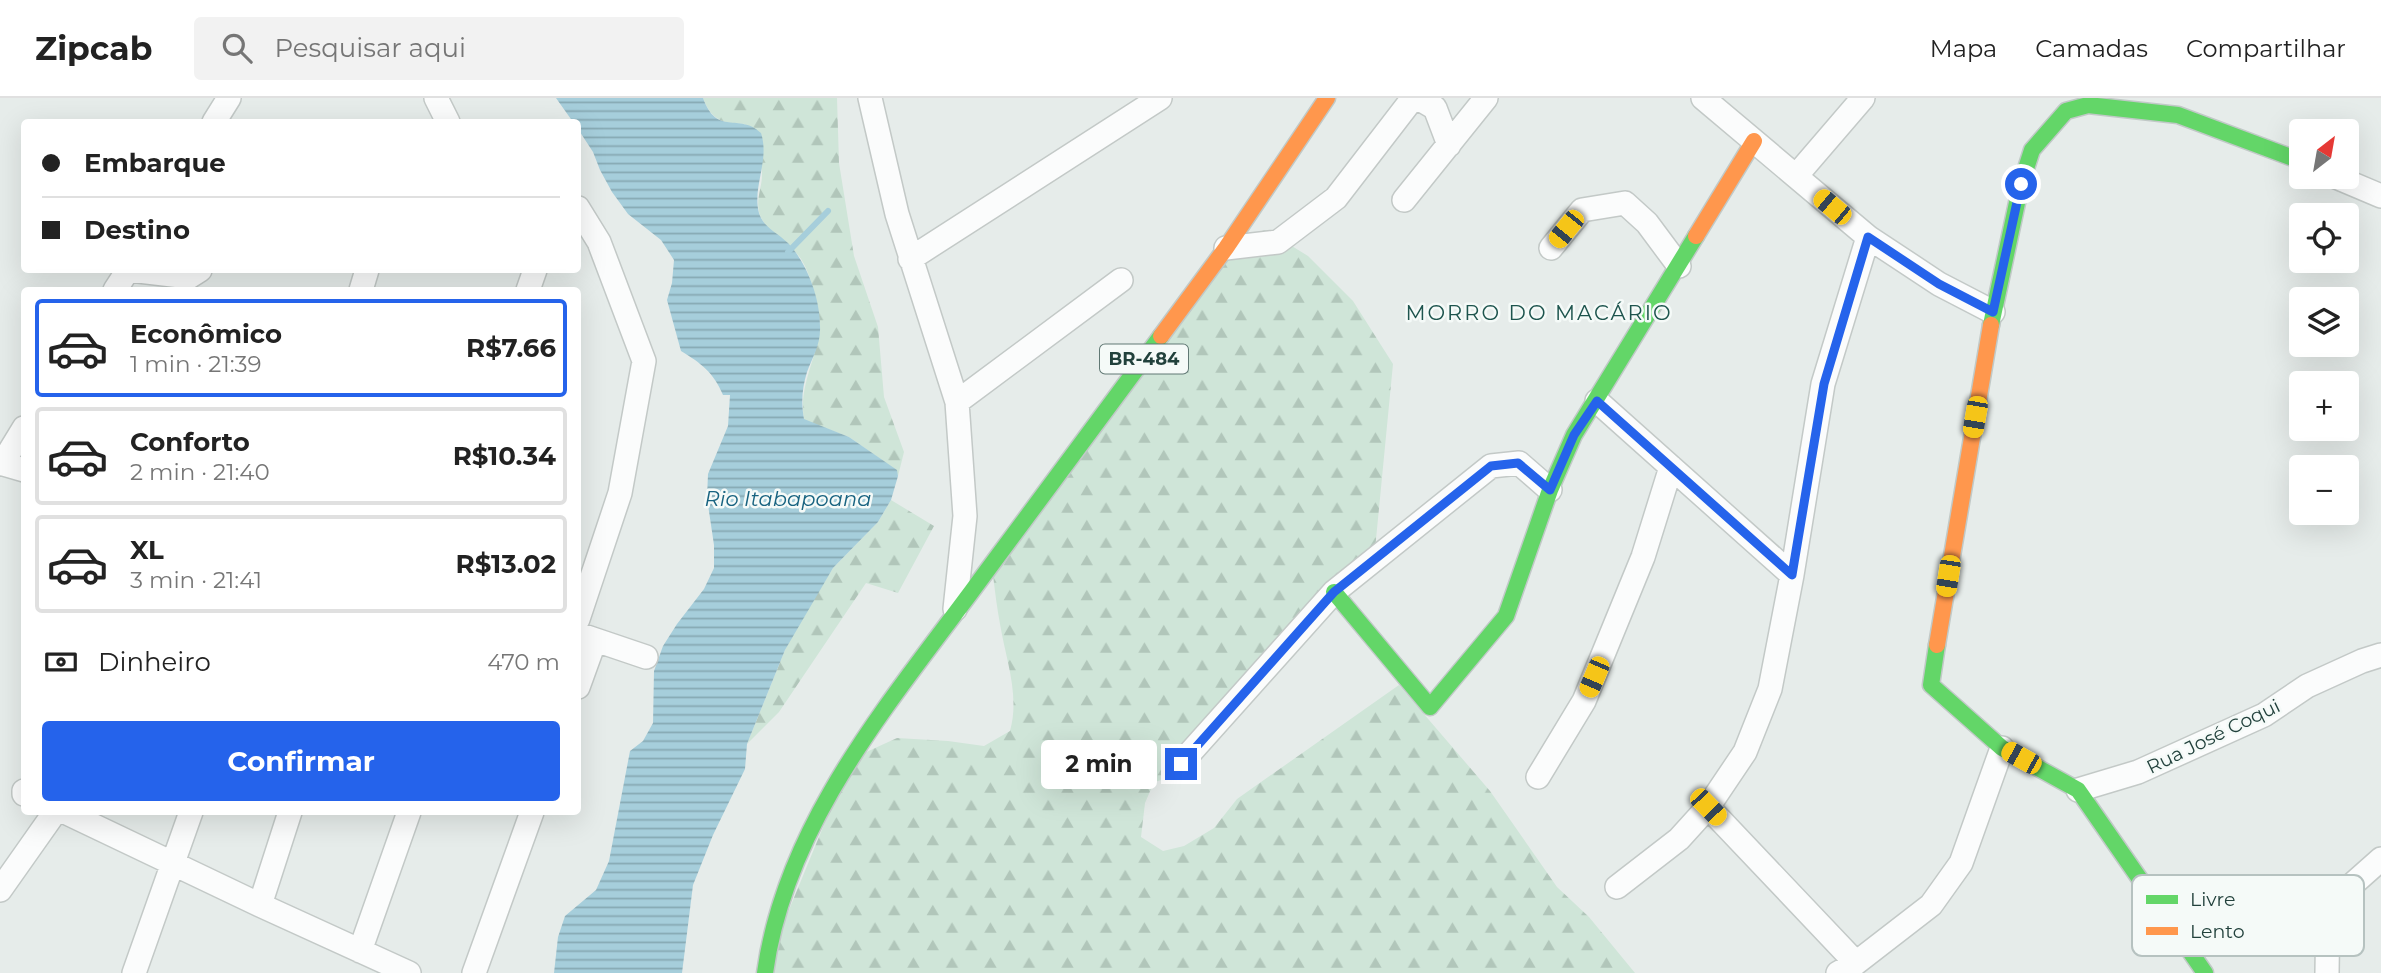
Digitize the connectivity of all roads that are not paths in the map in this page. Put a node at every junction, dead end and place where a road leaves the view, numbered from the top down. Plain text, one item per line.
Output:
1 (229, 98) edge
2 (436, 98) edge
3 (870, 98) edge
4 (1160, 98) edge
5 (1327, 98) edge
6 (1413, 98) edge
7 (1418, 98) edge
8 (1486, 98) edge
9 (1703, 98) edge
10 (1863, 98) edge
11 (216, 119) edge
12 (446, 119) edge
13 (1754, 141) junction
14 (1448, 145) junction
15 (2289, 157) edge
16 (1796, 176) junction
17 (2359, 187) edge
18 (2381, 196) edge
19 (1405, 200) dead end
20 (581, 213) edge
21 (1868, 237) junction
22 (1226, 248) junction
23 (1551, 248) dead end
24 (910, 259) junction
25 (1679, 265) junction
26 (155, 273) edge
27 (195, 273) edge
28 (1121, 280) dead end
29 (1993, 312) junction
30 (1597, 401) junction
31 (957, 402) junction
32 (21, 433) edge
33 (1, 463) edge
34 (1671, 467) junction
35 (21, 469) edge
36 (1550, 490) junction
37 (1792, 575) junction
38 (1334, 592) junction
39 (581, 610) edge
40 (955, 615) junction
41 (586, 637) edge
42 (2381, 655) edge
43 (646, 657) dead end
44 (581, 668) edge
45 (2002, 748) junction
46 (1181, 764) dead end
47 (1538, 777) dead end
48 (2078, 790) junction
49 (1708, 807) junction
50 (53, 815) edge
51 (71, 815) edge
52 (190, 815) edge
53 (289, 815) edge
54 (408, 815) edge
55 (531, 815) edge
56 (2381, 859) edge
57 (172, 863) junction
58 (2137, 875) edge
59 (2363, 875) edge
60 (1617, 887) dead end
61 (0, 890) edge
62 (260, 905) junction
63 (360, 951) junction
64 (2193, 956) edge
65 (1847, 968) edge
66 (134, 973) edge
67 (409, 973) edge
68 (474, 973) edge
69 (765, 973) edge
70 (2205, 973) edge

1 - 11 street
2 - 12 street
3 - 24 street
4 - 24 street
5 - 22 street, BR-484
6 - 22 street
7 - 14 street
8 - 14 street
9 - 13 street
10 - 16 street
13 - 16 street
13 - 25 street
14 - 19 street
15 - 29 street
16 - 21 street
17 - 18 street
20 - 39 street
21 - 29 street
21 - 37 street
22 - 40 street, BR-484
23 - 25 street
24 - 31 street
25 - 30 street
26 - 27 street
28 - 31 street
29 - 45 street
30 - 34 street
30 - 36 street
31 - 40 street
32 - 33 street
33 - 35 street
34 - 37 street
34 - 47 street
36 - 38 street
36 - 38 street
37 - 49 street
38 - 46 street
40 - 69 street, BR-484
41 - 43 street
41 - 44 street
42 - 48 street, Rua José Coqui
45 - 48 street
45 - 65 street
48 - 58 street
49 - 60 street
49 - 65 street
50 - 61 street
51 - 57 street
52 - 57 street
53 - 62 street
54 - 63 street
55 - 68 street
56 - 59 street
57 - 62 street
57 - 66 street
62 - 63 street
63 - 67 street
64 - 70 street

